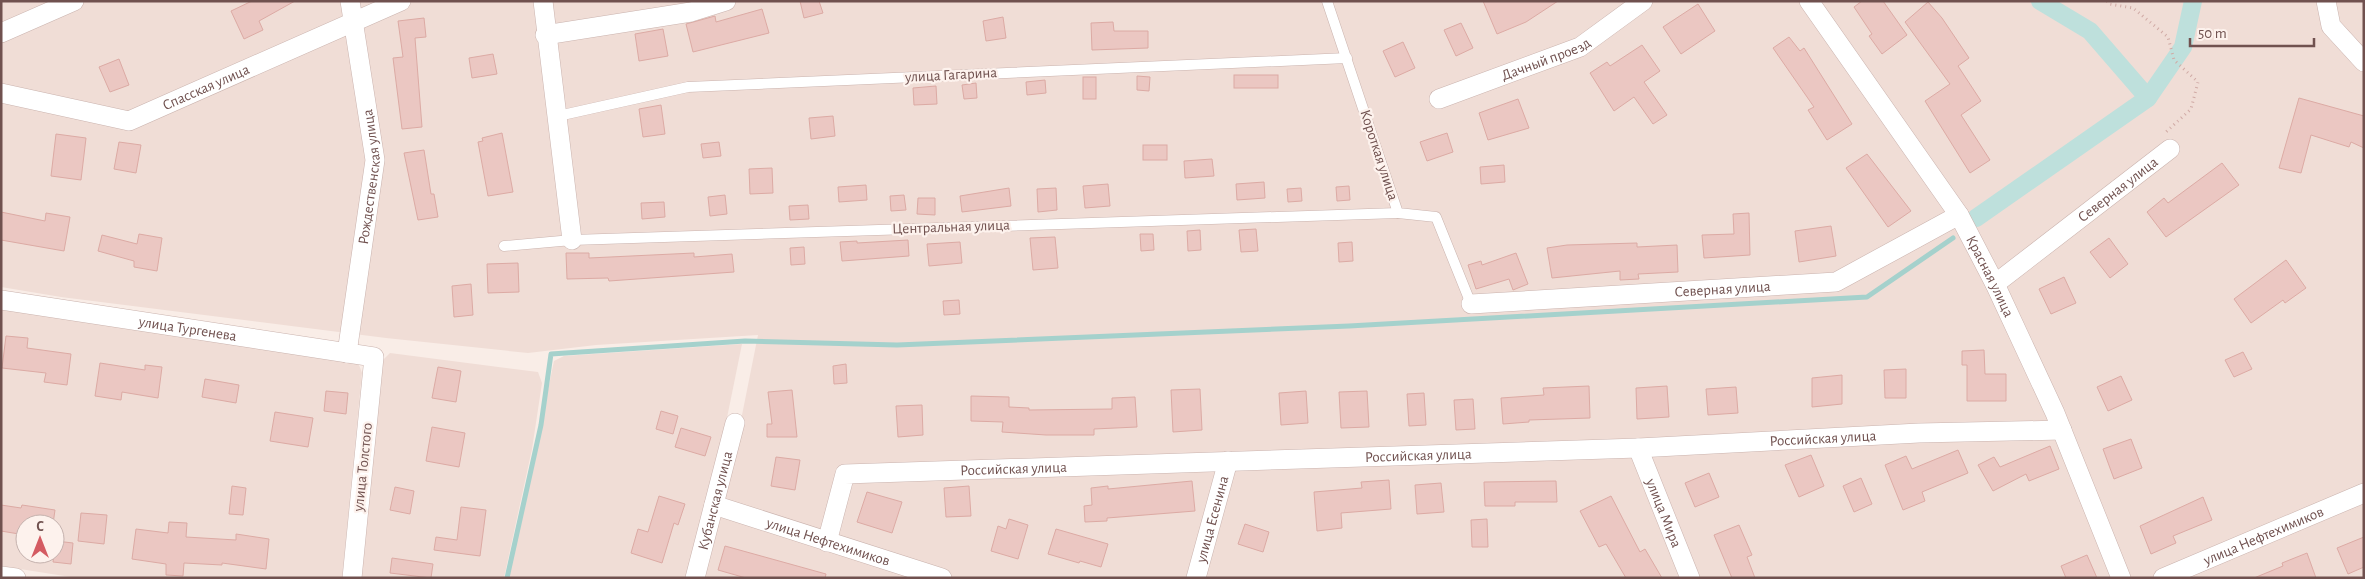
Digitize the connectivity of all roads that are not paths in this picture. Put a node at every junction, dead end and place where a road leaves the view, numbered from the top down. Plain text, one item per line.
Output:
1 (74, 1) edge
2 (350, 1) edge
3 (401, 1) edge
4 (543, 1) edge
5 (726, 1) edge
6 (1327, 1) edge
7 (1643, 1) edge
8 (1809, 1) edge
9 (2326, 1) edge
10 (353, 24) junction
11 (1, 33) edge
12 (546, 35) junction
13 (1347, 58) junction
14 (2364, 62) edge
15 (1, 93) edge
16 (1439, 99) dead end
17 (558, 116) junction
18 (2167, 142) road end
19 (1398, 212) junction
20 (1959, 215) junction
21 (572, 240) junction
22 (504, 246) dead end
23 (1995, 284) junction
24 (1, 300) edge
25 (1471, 304) joint
26 (347, 352) junction
27 (374, 357) joint
28 (735, 423) dead end
29 (2062, 430) junction
30 (1638, 448) junction
31 (1228, 461) junction
32 (2364, 493) edge
33 (714, 505) junction
34 (827, 542) junction
35 (1, 576) edge
36 (16, 578) edge
37 (352, 578) edge
38 (695, 578) edge
39 (942, 578) edge
40 (1196, 578) edge
41 (1690, 578) edge
42 (2122, 578) edge
43 (2163, 578) edge

1 - 11 street
2 - 10 street, Рождественская улица
3 - 10 street, Спасская улица
4 - 12 street
5 - 12 street
6 - 13 lane, Короткая улица
7 - 16 street, Дачный проезд
8 - 20 street, Красная улица
9 - 14 street
10 - 15 street, Спасская улица
10 - 26 street, Рождественская улица
12 - 17 street
13 - 17 lane, улица Гагарина
13 - 19 lane, Короткая улица
17 - 21 street
18 - 23 street, Северная улица
19 - 21 lane, Центральная улица
19 - 25 lane, Короткая улица
20 - 23 street, Красная улица
20 - 25 street, Северная улица
21 - 22 lane, Центральная улица
23 - 29 street, Красная улица
24 - 26 street, улица Тургенева
26 - 27 street, улица Тургенева
27 - 37 street, улица Толстого
28 - 33 street, Кубанская улица
29 - 30 street, Российская улица
29 - 42 street, Красная улица
30 - 31 street, Российская улица
30 - 41 street, улица Мира
31 - 34 street, Российская улица
31 - 40 street, улица Есенина
32 - 43 street, улица Нефтехимиков
33 - 34 street, улица Нефтехимиков
33 - 38 street, Кубанская улица
34 - 39 street, улица Нефтехимиков
35 - 36 street

